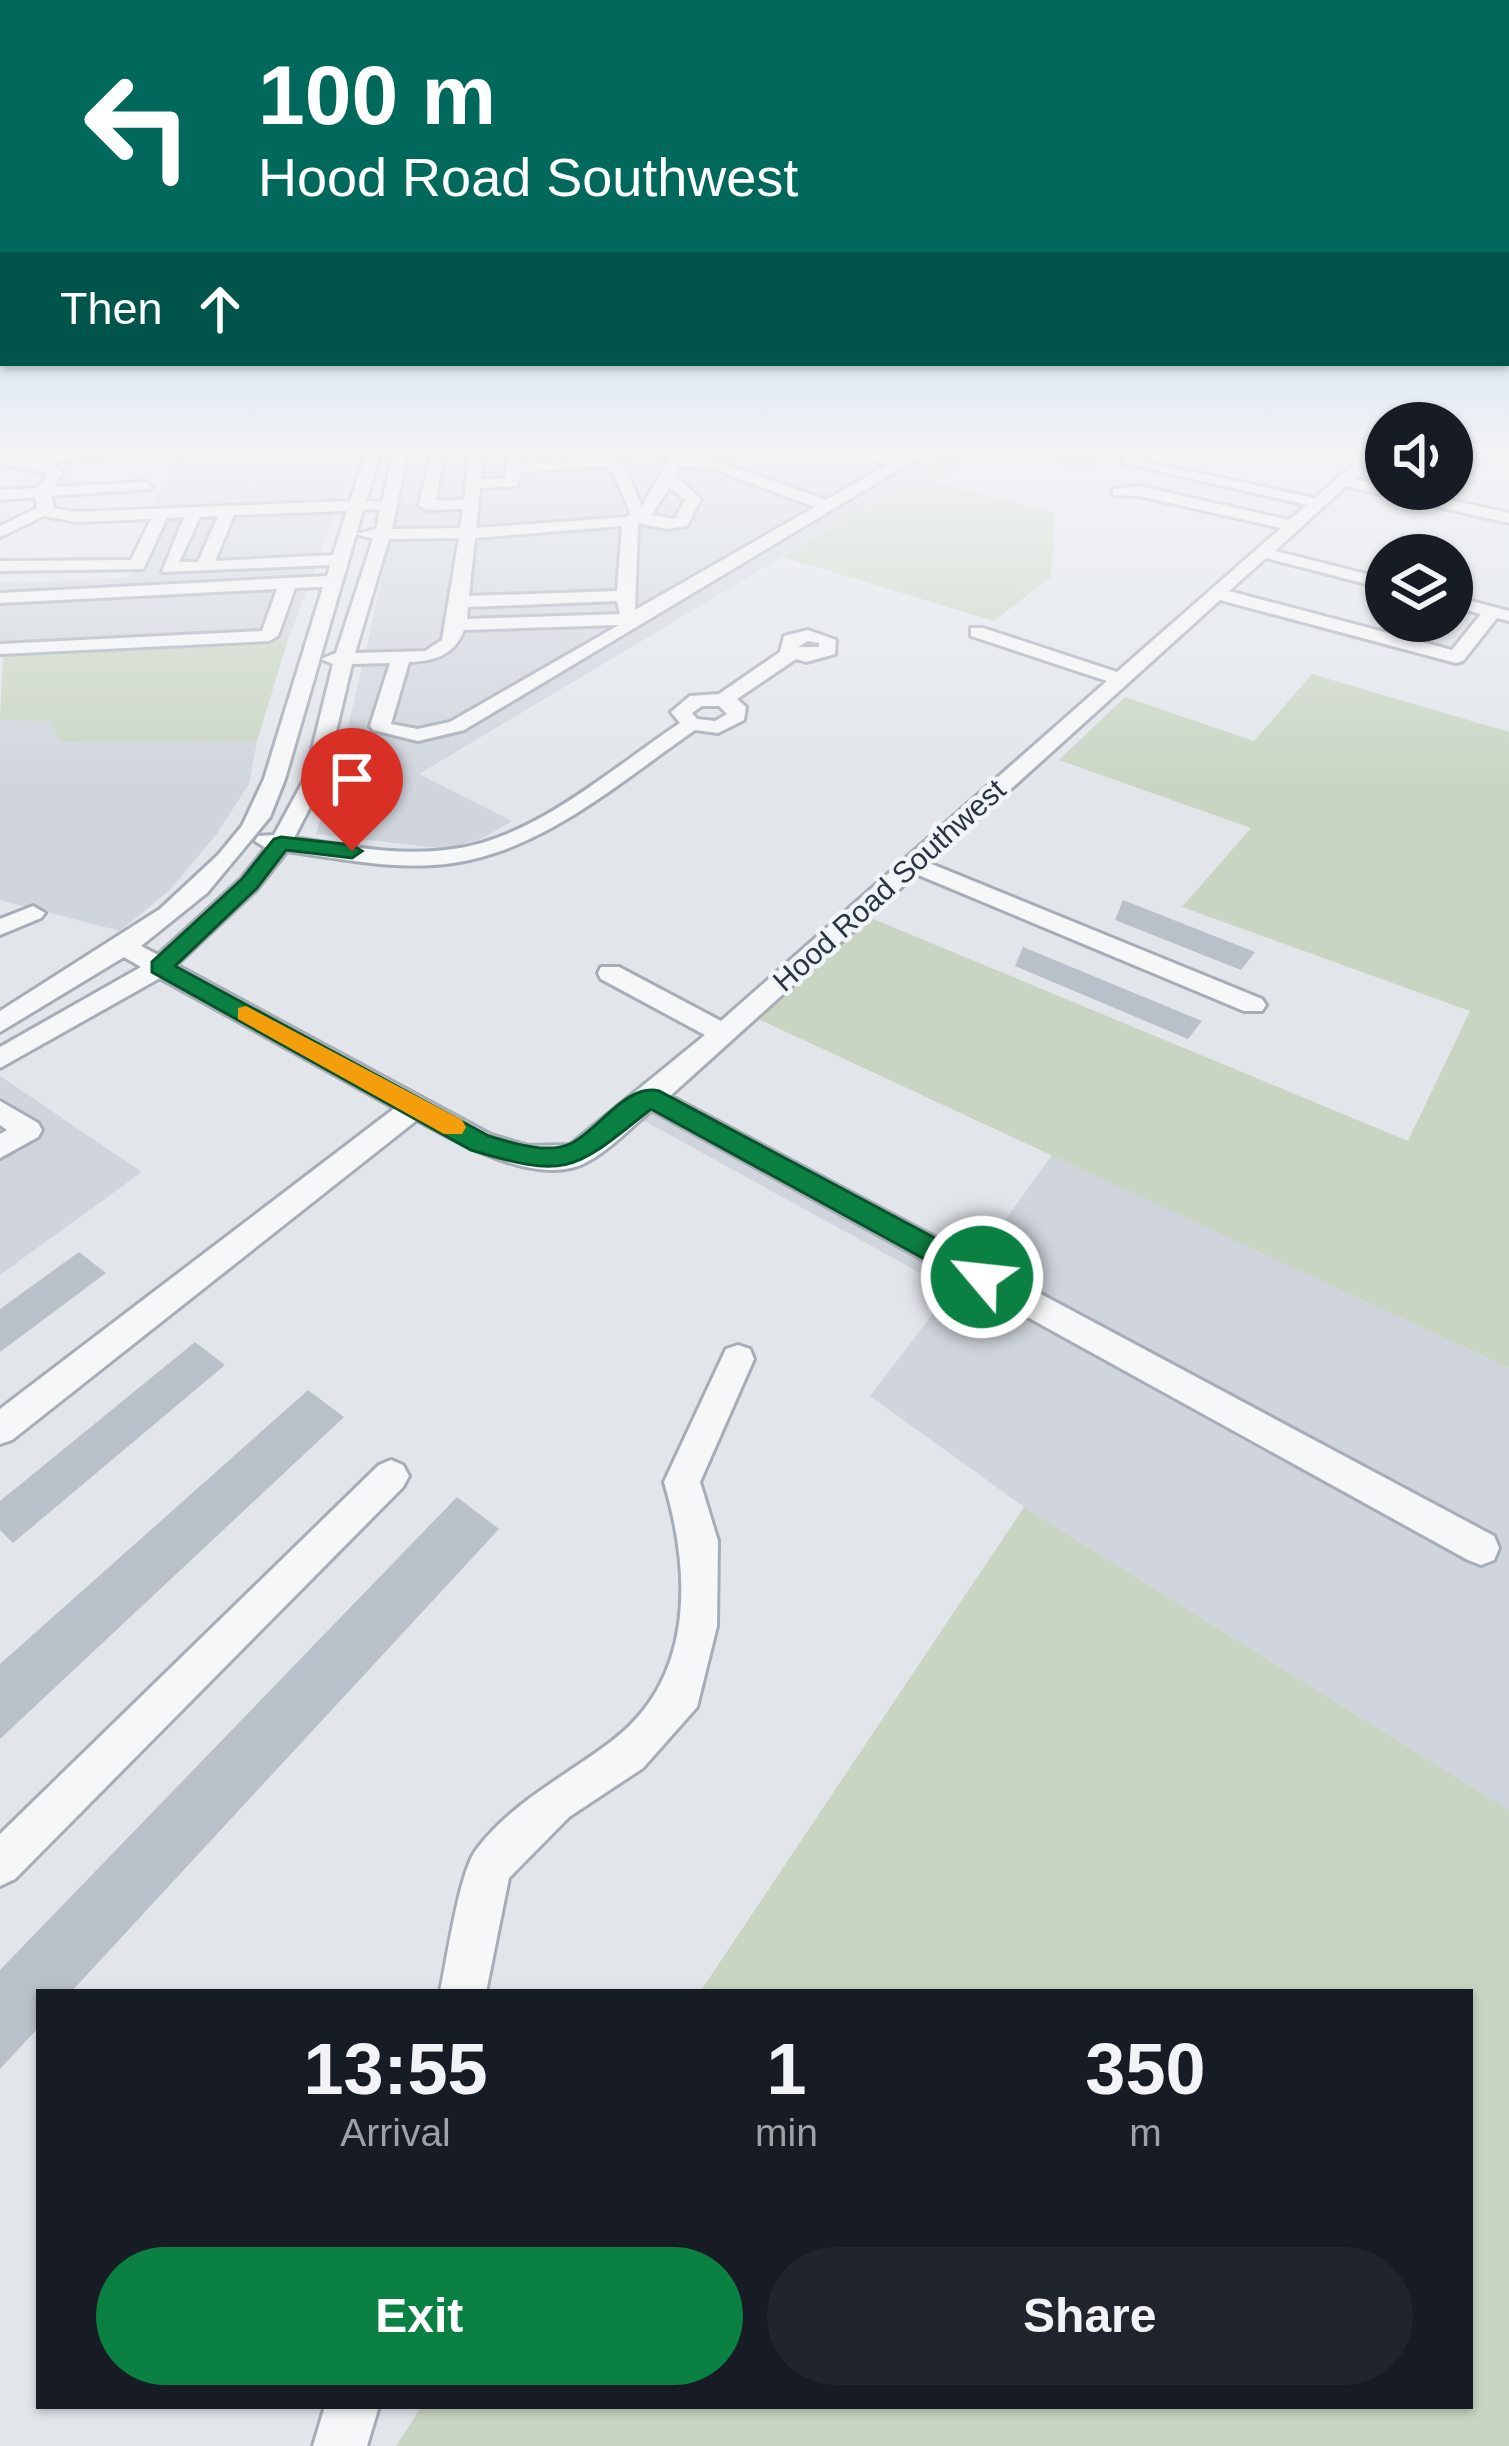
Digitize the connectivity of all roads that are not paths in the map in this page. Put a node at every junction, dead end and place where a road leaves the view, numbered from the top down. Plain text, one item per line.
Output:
1 (139, 562) edge
2 (171, 562) edge
3 (206, 562) edge
4 (291, 562) edge
5 (339, 562) edge
6 (374, 562) edge
7 (463, 562) edge
8 (630, 562) edge
9 (730, 562) edge
10 (1255, 562) edge
11 (1300, 562) edge
12 (0, 566) edge
13 (204, 566) junction
14 (1365, 579) edge
15 (333, 581) junction
16 (288, 584) junction
17 (1219, 594) junction
18 (626, 596) junction
19 (0, 598) edge
20 (459, 602) junction
21 (1501, 613) edge
22 (631, 619) junction
23 (457, 625) junction
24 (977, 632) dead end
25 (0, 650) edge
26 (793, 652) dead end
27 (401, 657) junction
28 (344, 659) junction
29 (312, 660) junction
30 (1121, 680) junction
31 (242, 838) junction
32 (281, 843) junction
33 (912, 864) junction
34 (34, 914) dead end
35 (0, 928) edge
36 (124, 946) junction
37 (160, 967) junction
38 (610, 973) dead end
39 (1253, 1005) dead end
40 (0, 1023) edge
41 (723, 1033) junction
42 (0, 1059) edge
43 (650, 1097) junction
44 (418, 1106) junction
45 (0, 1111) edge
46 (0, 1148) edge
47 (738, 1359) dead end
48 (0, 1429) edge
49 (391, 1476) dead end
50 (1481, 1548) dead end
51 (0, 1864) edge
52 (464, 1989) edge
53 (351, 2409) edge
54 (340, 2446) edge

1 - 12 street
2 - 13 street
3 - 13 street
4 - 13 street
5 - 15 street
6 - 28 street
7 - 20 street
8 - 18 street
9 - 22 street
10 - 17 street, Hood Road Southwest
11 - 14 street
15 - 16 street
15 - 29 street
16 - 19 street
16 - 25 street
17 - 21 street
17 - 30 street, Hood Road Southwest
18 - 20 street
18 - 22 street
20 - 23 street
22 - 23 street
22 - 27 street
23 - 27 street
24 - 30 street
26 - 32 street
27 - 28 street
28 - 29 street
28 - 32 street
29 - 31 street
30 - 33 street, Hood Road Southwest
31 - 32 street
31 - 36 street
32 - 37 street
33 - 39 street
33 - 41 street, Hood Road Southwest
34 - 35 street
36 - 37 street, Hood Road Southwest
36 - 40 street
37 - 42 street
37 - 44 street, Hood Road Southwest
38 - 41 street
41 - 43 street, Hood Road Southwest
43 - 44 street, Hood Road Southwest
43 - 50 street
44 - 48 street
45 - 46 street
47 - 52 street
49 - 51 street
53 - 54 street

